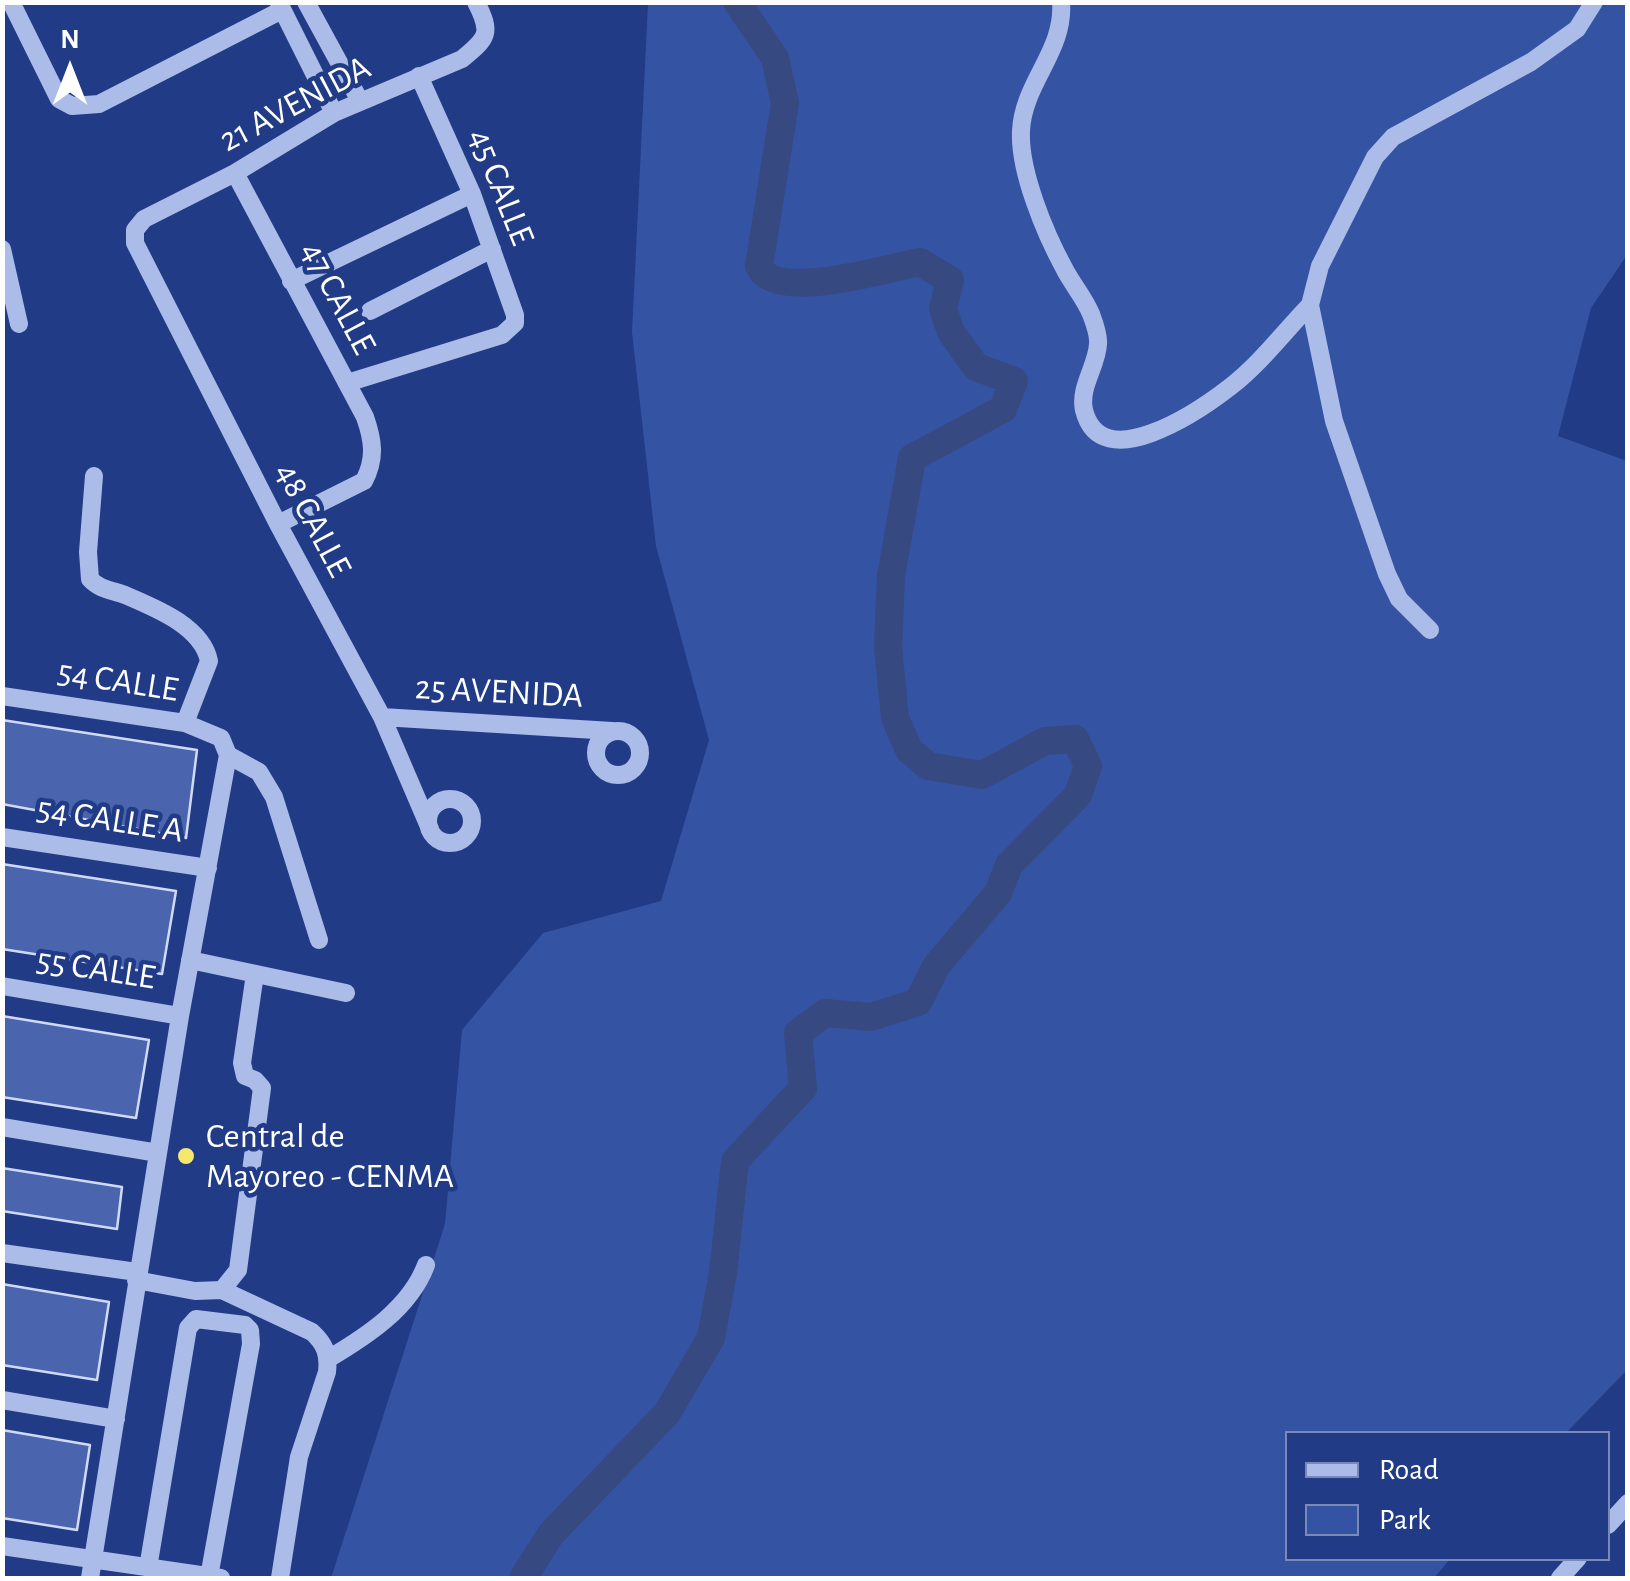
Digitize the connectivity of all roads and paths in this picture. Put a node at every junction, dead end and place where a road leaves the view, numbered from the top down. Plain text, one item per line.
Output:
1 (11, 2) edge
2 (306, 2) edge
3 (476, 2) edge
4 (1061, 2) edge
5 (1594, 2) edge
6 (280, 6) edge
7 (419, 76) junction
8 (360, 101) junction
9 (334, 112) junction
10 (235, 173) junction
11 (472, 194) junction
12 (135, 243) joint
13 (2, 250) edge
14 (492, 250) junction
15 (291, 281) junction
16 (1310, 305) junction
17 (370, 311) dead end
18 (20, 324) dead end
19 (347, 383) junction
20 (94, 476) dead end
21 (278, 524) junction
22 (1430, 630) dead end
23 (2, 696) edge
24 (382, 717) junction
25 (185, 723) junction
26 (612, 731) dead end
27 (225, 746) junction
28 (430, 829) dead end
29 (2, 837) edge
30 (208, 868) junction
31 (319, 940) dead end
32 (190, 960) junction
33 (255, 974) junction
34 (2, 986) edge
35 (346, 994) dead end
36 (180, 1016) junction
37 (2, 1127) edge
38 (158, 1153) junction
39 (2, 1252) edge
40 (426, 1265) dead end
41 (136, 1276) junction
42 (222, 1290) junction
43 (328, 1359) junction
44 (2, 1400) edge
45 (116, 1418) junction
46 (1628, 1503) edge
47 (1610, 1523) edge
48 (2, 1546) edge
49 (148, 1568) junction
50 (92, 1569) edge
51 (215, 1578) edge
52 (280, 1578) edge

1 - 6 street
2 - 8 street
3 - 7 street, 21 AVENIDA
4 - 16 street
5 - 16 street
6 - 9 street
7 - 8 street, 21 AVENIDA
7 - 11 street, 45 CALLE
8 - 9 street, 21 AVENIDA
9 - 10 street, 21 AVENIDA
10 - 12 street, 21 AVENIDA
10 - 15 street, 47 CALLE
11 - 14 street, 45 CALLE
11 - 15 street
12 - 21 street, 48 CALLE
13 - 18 street
14 - 17 street
14 - 19 street, 45 CALLE
15 - 19 street, 47 CALLE
16 - 22 street
19 - 21 street, 47 CALLE
20 - 25 street
21 - 24 street, 48 CALLE
23 - 25 street, 54 CALLE
24 - 26 street, 25 AVENIDA
24 - 28 street, 48 CALLE
25 - 27 street, 54 CALLE
27 - 30 street
27 - 31 street, 54 CALLE
29 - 30 street, 54 CALLE A
30 - 32 street
32 - 33 street
32 - 36 street
33 - 35 street
33 - 42 street
34 - 36 street, 55 CALLE
36 - 38 street
37 - 38 street
38 - 41 street
39 - 41 street
40 - 43 street
41 - 42 street
41 - 45 street
42 - 43 street
43 - 52 street
44 - 45 street
45 - 50 street
46 - 47 street
48 - 50 street
49 - 50 street
49 - 51 street
49 - 51 street

